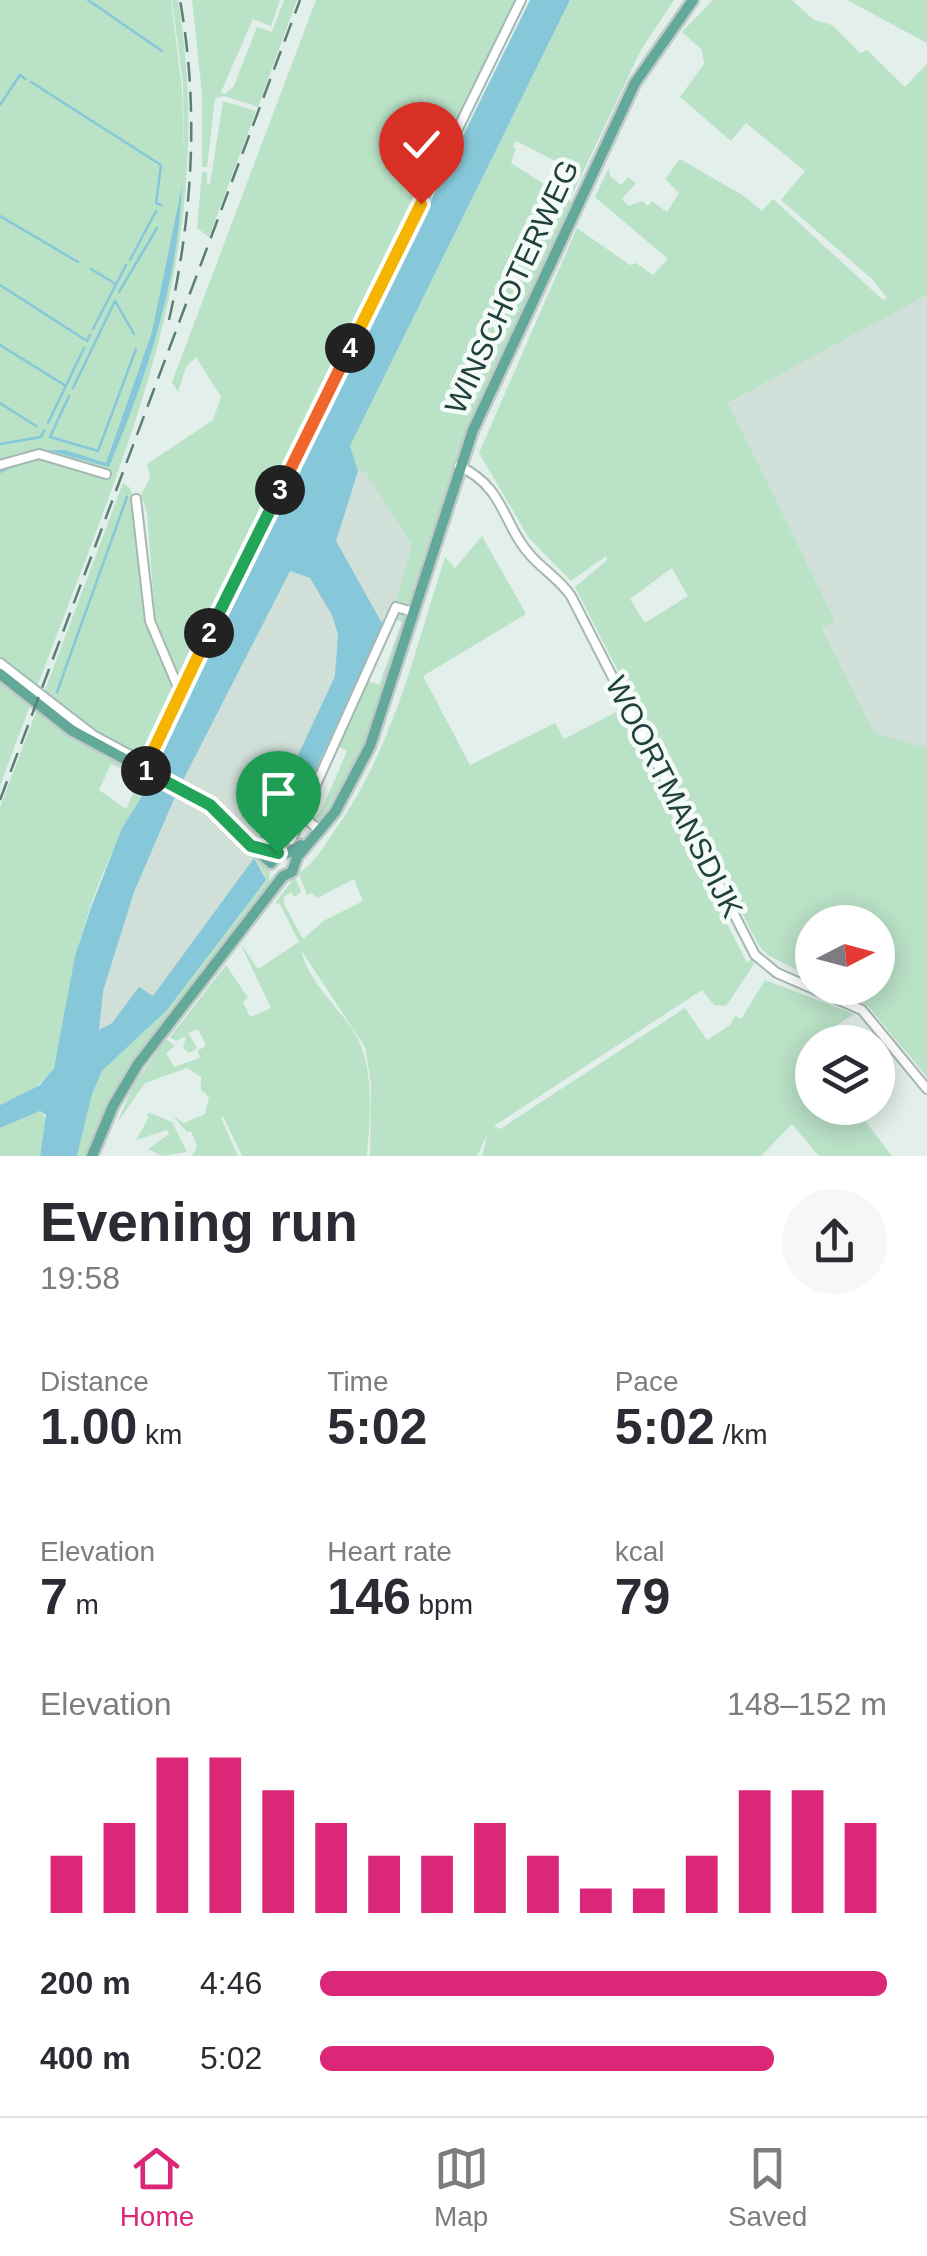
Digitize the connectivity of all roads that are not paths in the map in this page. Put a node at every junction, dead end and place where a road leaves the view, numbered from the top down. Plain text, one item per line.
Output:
1 (520, 0) edge
2 (693, 0) edge
3 (0, 465) edge
4 (459, 466) junction
5 (106, 474) dead end
6 (136, 499) dead end
7 (413, 612) junction
8 (0, 663) edge
9 (0, 674) edge
10 (180, 692) junction
11 (143, 765) junction
12 (337, 805) junction
13 (300, 814) junction
14 (318, 830) junction
15 (291, 840) dead end
16 (281, 863) junction
17 (927, 1089) edge
18 (92, 1156) edge

1 - 10 street
2 - 4 main road, WINSCHOTERWEG
3 - 5 street
4 - 7 main road, WINSCHOTERWEG
4 - 17 street, WOORTMANSDIJK
6 - 10 street
7 - 12 main road, WINSCHOTERWEG
7 - 13 street
8 - 11 street
9 - 11 main road
10 - 11 street
11 - 16 main road
12 - 14 main road, WINSCHOTERWEG
12 - 16 main road, WINSCHOTERWEG
13 - 14 street
13 - 15 street
14 - 16 main road, WINSCHOTERWEG
16 - 18 main road

